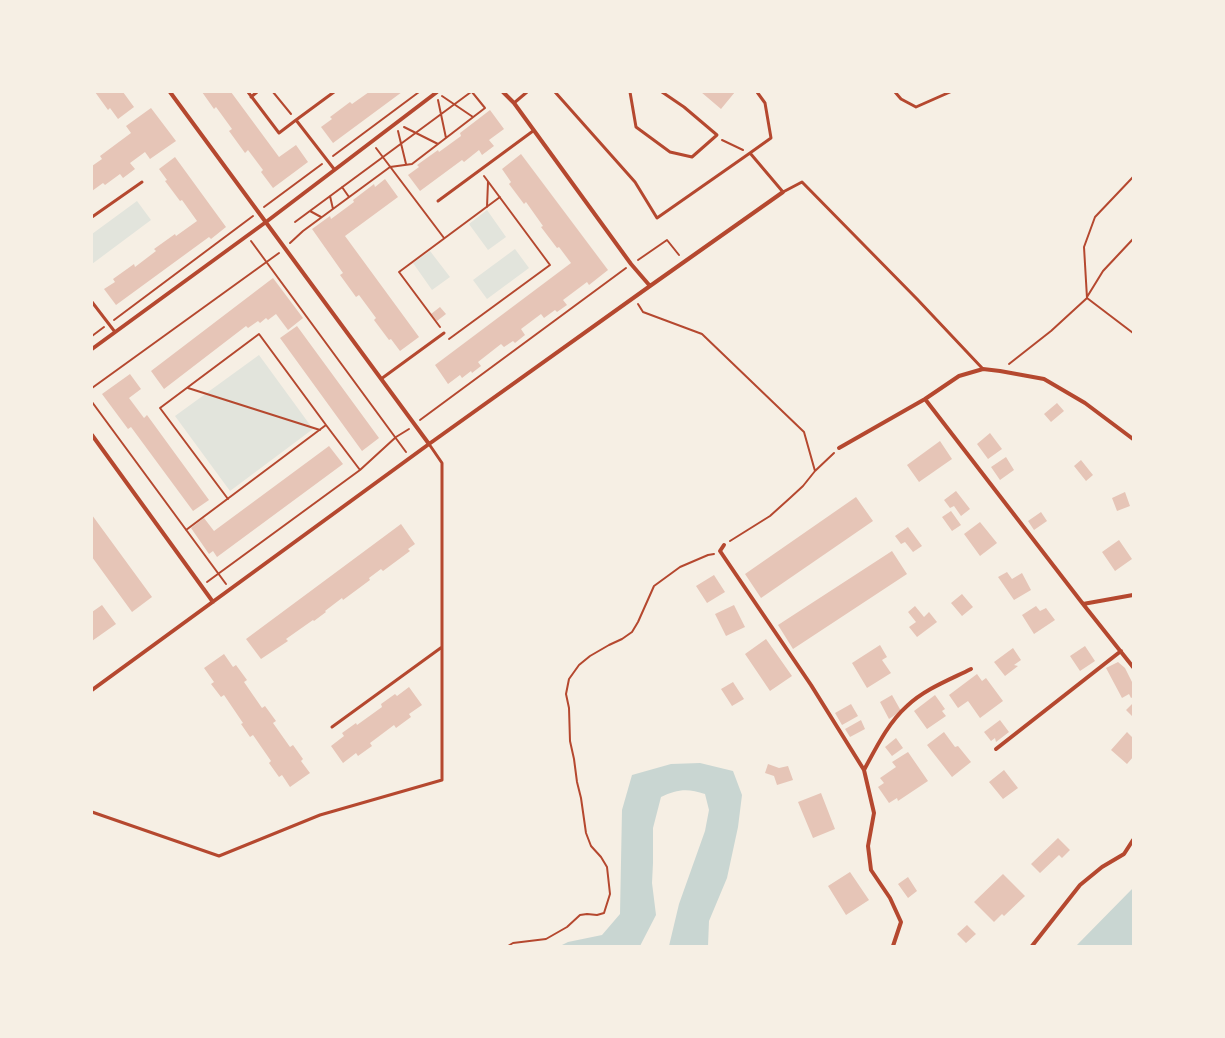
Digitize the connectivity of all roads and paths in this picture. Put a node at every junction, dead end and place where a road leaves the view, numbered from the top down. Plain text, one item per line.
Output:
1 (170, 92) edge
2 (248, 92) edge
3 (257, 92) edge
4 (273, 92) edge
5 (334, 92) edge
6 (437, 92) edge
7 (471, 92) edge
8 (503, 92) edge
9 (527, 92) edge
10 (554, 92) edge
11 (630, 92) edge
12 (662, 92) edge
13 (758, 92) edge
14 (895, 92) edge
15 (950, 92) edge
16 (251, 96) junction
17 (514, 103) junction
18 (454, 104) junction
19 (441, 114) junction
20 (473, 117) junction
21 (296, 120) junction
22 (396, 122) junction
23 (533, 131) junction
24 (416, 132) junction
25 (446, 138) junction
26 (723, 141) dead end
27 (371, 142) junction
28 (401, 143) junction
29 (438, 144) junction
30 (750, 153) junction
31 (383, 157) junction
32 (406, 164) junction
33 (390, 167) junction
34 (334, 169) junction
35 (480, 170) junction
36 (1133, 177) edge
37 (488, 181) junction
38 (142, 182) dead end
39 (342, 187) junction
40 (783, 192) junction
41 (330, 196) junction
42 (349, 197) junction
43 (500, 197) junction
44 (438, 201) dead end
45 (487, 207) junction
46 (333, 209) junction
47 (310, 211) junction
48 (92, 217) edge
49 (321, 217) junction
50 (266, 222) junction
51 (295, 222) dead end
52 (247, 235) junction
53 (444, 238) junction
54 (1133, 239) edge
55 (285, 248) junction
56 (266, 262) junction
57 (684, 262) junction
58 (632, 264) junction
59 (650, 286) junction
60 (1087, 298) junction
61 (92, 302) edge
62 (643, 312) dead end
63 (115, 332) junction
64 (444, 333) junction
65 (1133, 333) edge
66 (92, 349) edge
67 (983, 369) junction
68 (1000, 371) junction
69 (382, 379) junction
70 (92, 388) edge
71 (187, 388) junction
72 (925, 400) junction
73 (92, 402) edge
74 (415, 424) junction
75 (326, 425) junction
76 (320, 430) junction
77 (92, 436) edge
78 (396, 437) junction
79 (1133, 439) edge
80 (429, 444) junction
81 (839, 448) joint
82 (410, 458) junction
83 (360, 470) junction
84 (815, 471) junction
85 (228, 498) junction
86 (186, 530) junction
87 (724, 546) joint
88 (720, 550) junction
89 (219, 574) junction
90 (201, 586) junction
91 (230, 590) junction
92 (1133, 595) edge
93 (213, 602) junction
94 (1083, 604) junction
95 (442, 647) junction
96 (1121, 651) junction
97 (1133, 667) edge
98 (971, 669) dead end
99 (92, 690) edge
100 (332, 727) dead end
101 (996, 749) dead end
102 (864, 770) junction
103 (92, 812) edge
104 (1133, 840) edge
105 (508, 946) edge
106 (893, 946) edge
107 (1032, 946) edge

1 - 50 street
2 - 16 lane
3 - 16 lane
4 - 21 path
5 - 21 lane
6 - 18 path
6 - 19 path
6 - 22 street
7 - 18 path
7 - 20 path
8 - 17 street
9 - 17 lane
10 - 30 lane
11 - 12 lane
13 - 30 lane
14 - 15 lane
16 - 21 lane
17 - 23 street
18 - 19 path
18 - 20 path
19 - 24 path
19 - 25 path
20 - 25 path
21 - 34 lane
22 - 24 path
22 - 27 street
22 - 28 path
23 - 35 lane
23 - 58 street
24 - 28 path
24 - 29 path
25 - 29 path
26 - 30 path
27 - 31 path
27 - 34 street
28 - 31 path
28 - 32 path
29 - 32 path
30 - 40 lane
31 - 33 path
31 - 39 path
32 - 33 path
33 - 42 path
33 - 53 path
34 - 50 street
35 - 37 path
35 - 44 lane
36 - 60 path
37 - 43 path
37 - 45 path
38 - 48 lane
39 - 41 path
39 - 42 path
40 - 57 street
40 - 67 lane
41 - 46 path
41 - 47 path
42 - 46 path
43 - 45 path
43 - 64 path
45 - 53 path
46 - 49 path
47 - 49 path
47 - 51 path
49 - 55 path
50 - 52 street
50 - 55 street
52 - 56 path
52 - 63 street
53 - 64 path
54 - 60 path
55 - 56 path
55 - 69 street
56 - 70 path
56 - 78 path
57 - 58 path
57 - 59 street
58 - 59 street
58 - 74 path
59 - 80 street
60 - 65 path
60 - 68 path
61 - 63 lane
62 - 84 path
63 - 66 street
64 - 69 lane
67 - 68 street
67 - 72 street
68 - 79 street
69 - 74 street
71 - 75 path
71 - 76 path
71 - 85 path
72 - 81 street
72 - 94 street
73 - 86 path
74 - 78 path
74 - 80 street
75 - 76 path
75 - 83 path
76 - 85 path
77 - 90 street
78 - 82 path
78 - 83 path
80 - 82 street
80 - 95 lane
81 - 84 path
82 - 91 street
83 - 89 path
84 - 87 path
85 - 86 path
86 - 89 path
87 - 88 street
88 - 102 street
88 - 105 path
89 - 90 path
89 - 91 path
90 - 93 street
91 - 93 street
92 - 94 street
93 - 99 street
94 - 96 street
95 - 100 lane
95 - 103 lane
96 - 97 street
96 - 101 street
98 - 102 street
102 - 106 street
104 - 107 street

